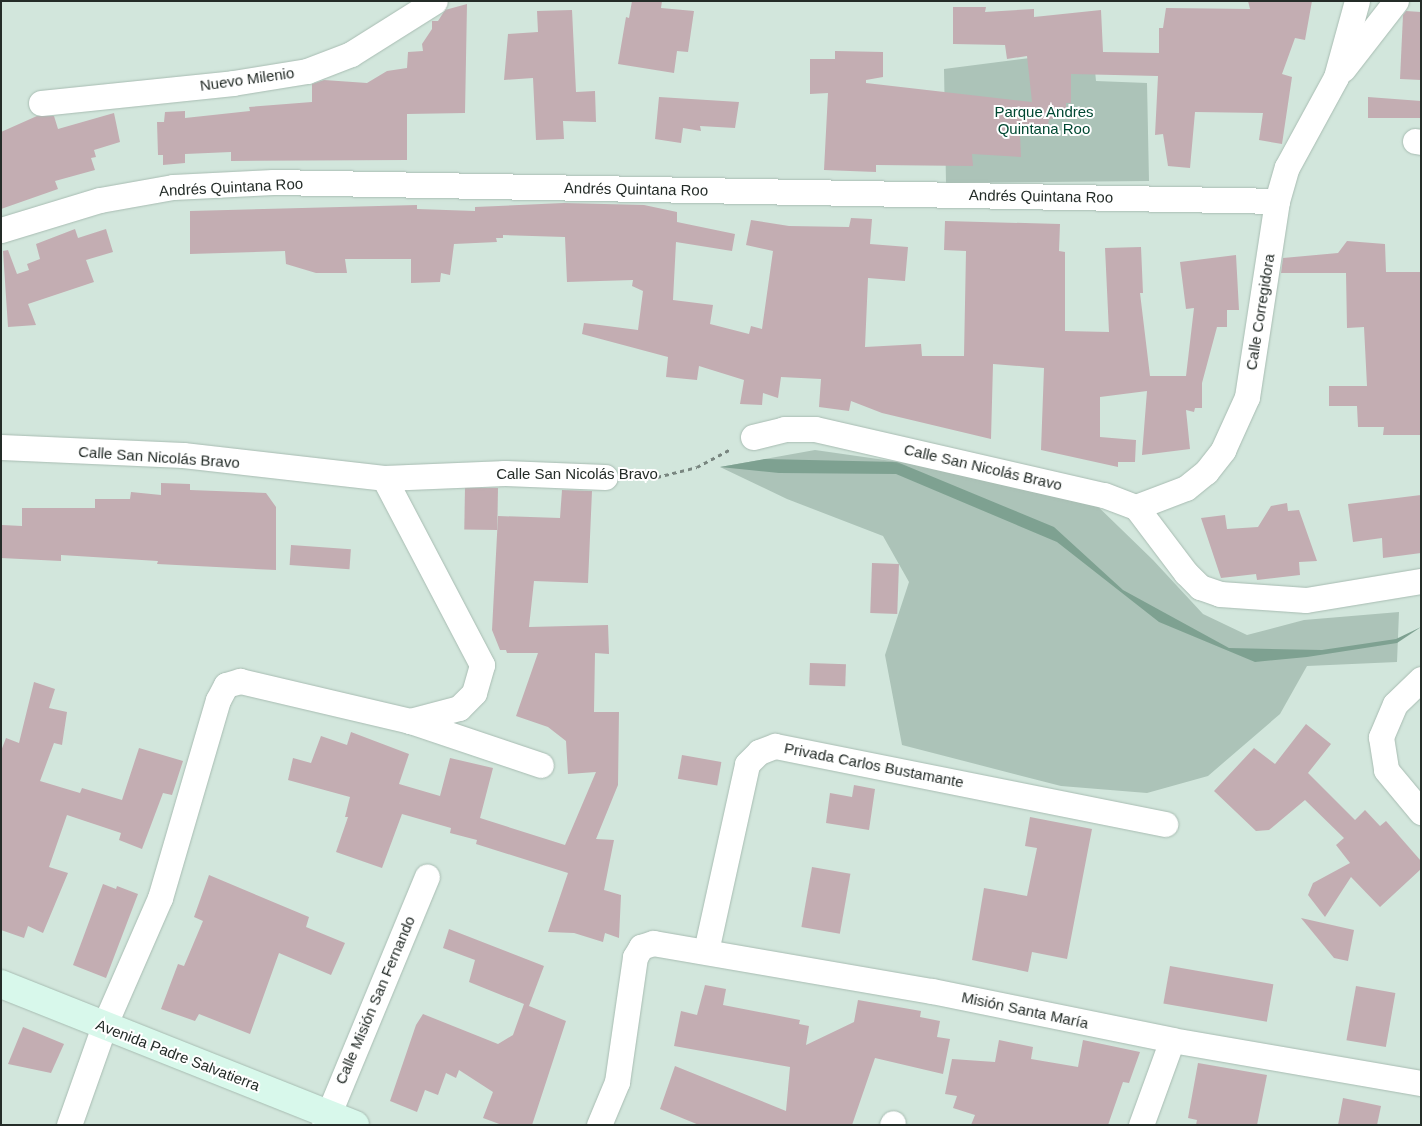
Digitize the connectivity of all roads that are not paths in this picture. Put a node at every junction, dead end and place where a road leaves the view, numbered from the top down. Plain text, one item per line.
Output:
1 (435, 1) edge
2 (1357, 1) edge
3 (1396, 1) edge
4 (1336, 77) junction
5 (41, 103) dead end
6 (1277, 201) junction
7 (1, 230) edge
8 (753, 437) road end
9 (1, 448) edge
10 (605, 477) road end
11 (384, 478) junction
12 (1136, 507) junction
13 (1421, 581) edge
14 (1421, 679) edge
15 (410, 721) junction
16 (541, 765) dead end
17 (1421, 812) edge
18 (1166, 824) dead end
19 (427, 876) dead end
20 (706, 951) junction
21 (1, 984) edge
22 (104, 1026) junction
23 (1172, 1040) junction
24 (1421, 1083) edge
25 (326, 1119) edge
26 (69, 1125) edge
27 (355, 1125) edge
28 (599, 1125) edge
29 (1141, 1125) edge

1 - 5 street, Nuevo Milenio
2 - 4 street, Calle Corregidora
3 - 4 street, Calle Corregidora
4 - 6 street, Calle Corregidora
6 - 7 street, Andrés Quintana Roo
6 - 12 street, Calle Corregidora
8 - 12 street, Calle San Nicolás Bravo
9 - 11 street, Calle San Nicolás Bravo
10 - 11 street, Calle San Nicolás Bravo
11 - 15 street
12 - 13 street
14 - 17 street
15 - 16 street
15 - 22 street
18 - 20 street, Privada Carlos Bustamante
19 - 25 street, Calle Misión San Fernando
20 - 23 street, Misión Santa María
20 - 28 street, Misión Santa María
21 - 22 main road, Avenida Padre Salvatierra
22 - 25 main road, Avenida Padre Salvatierra
22 - 26 street
23 - 24 street, Misión Santa María
23 - 29 street
25 - 27 main road, Avenida Padre Salvatierra

